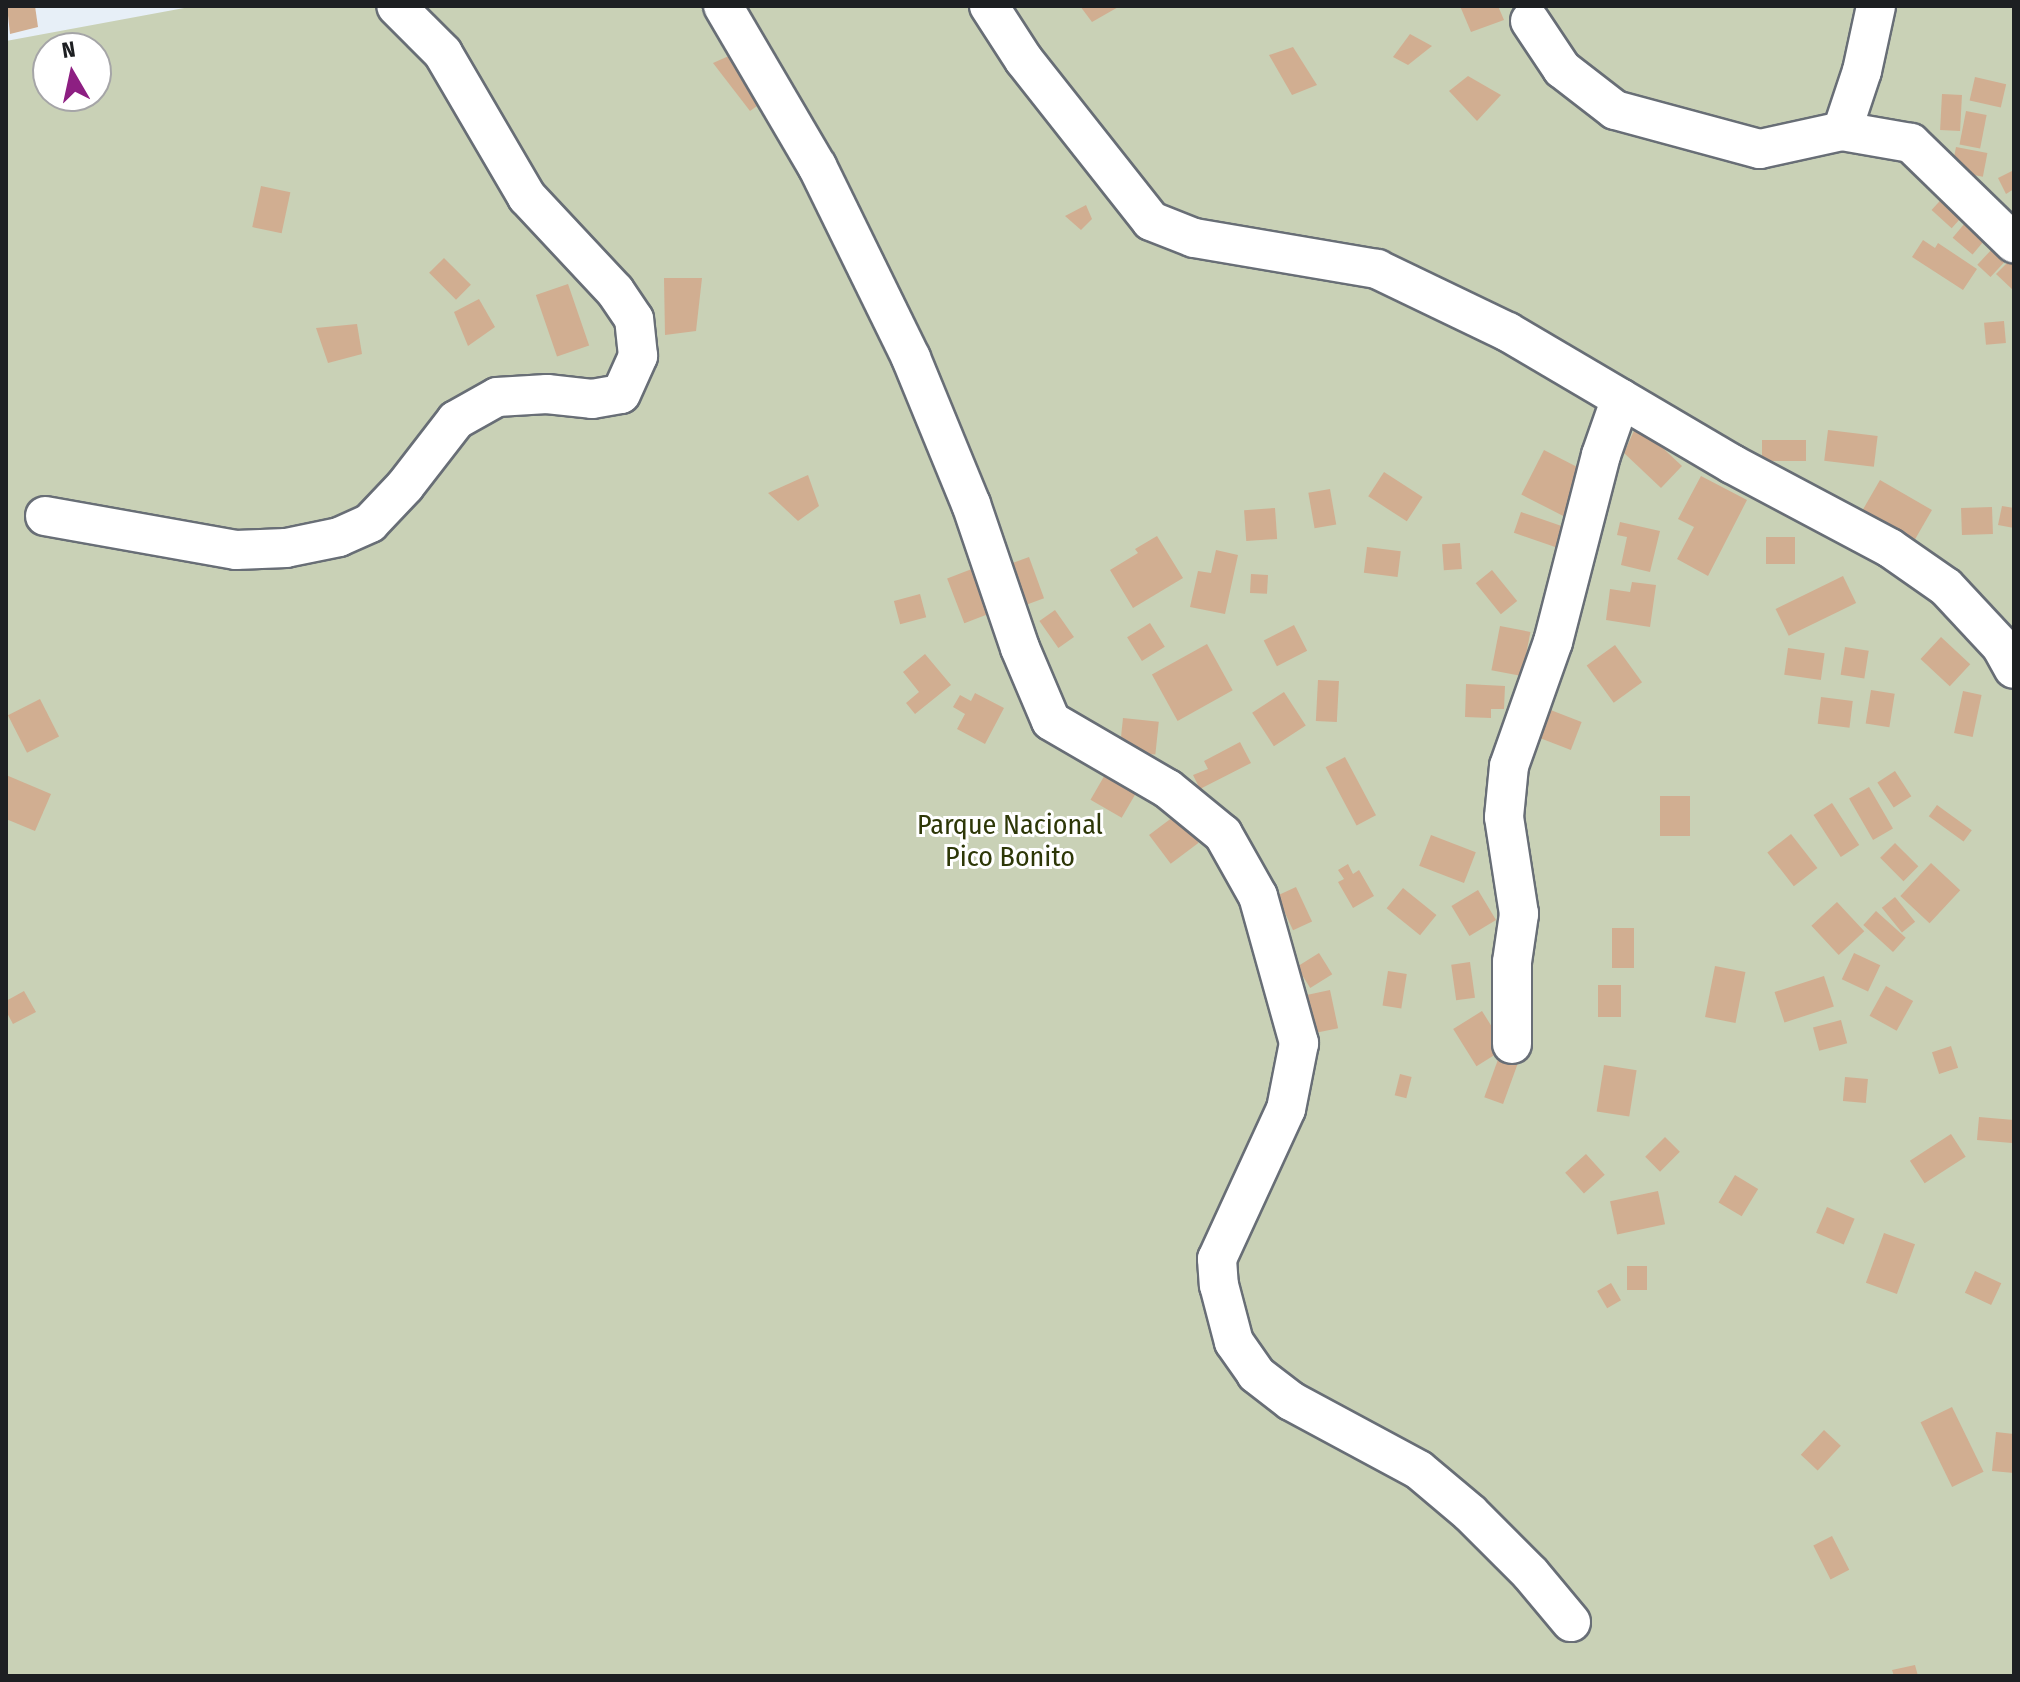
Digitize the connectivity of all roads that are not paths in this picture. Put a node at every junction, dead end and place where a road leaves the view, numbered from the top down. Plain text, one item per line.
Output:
1 (396, 6) edge
2 (723, 6) edge
3 (989, 6) edge
4 (1876, 6) edge
5 (1530, 21) dead end
6 (1842, 131) junction
7 (2014, 243) edge
8 (1621, 398) junction
9 (45, 516) dead end
10 (2014, 669) edge
11 (1512, 1044) dead end
12 (1571, 1622) dead end

1 - 9 street
2 - 12 street
3 - 8 street
4 - 6 street
5 - 6 street
6 - 7 street
8 - 10 street
8 - 11 street

